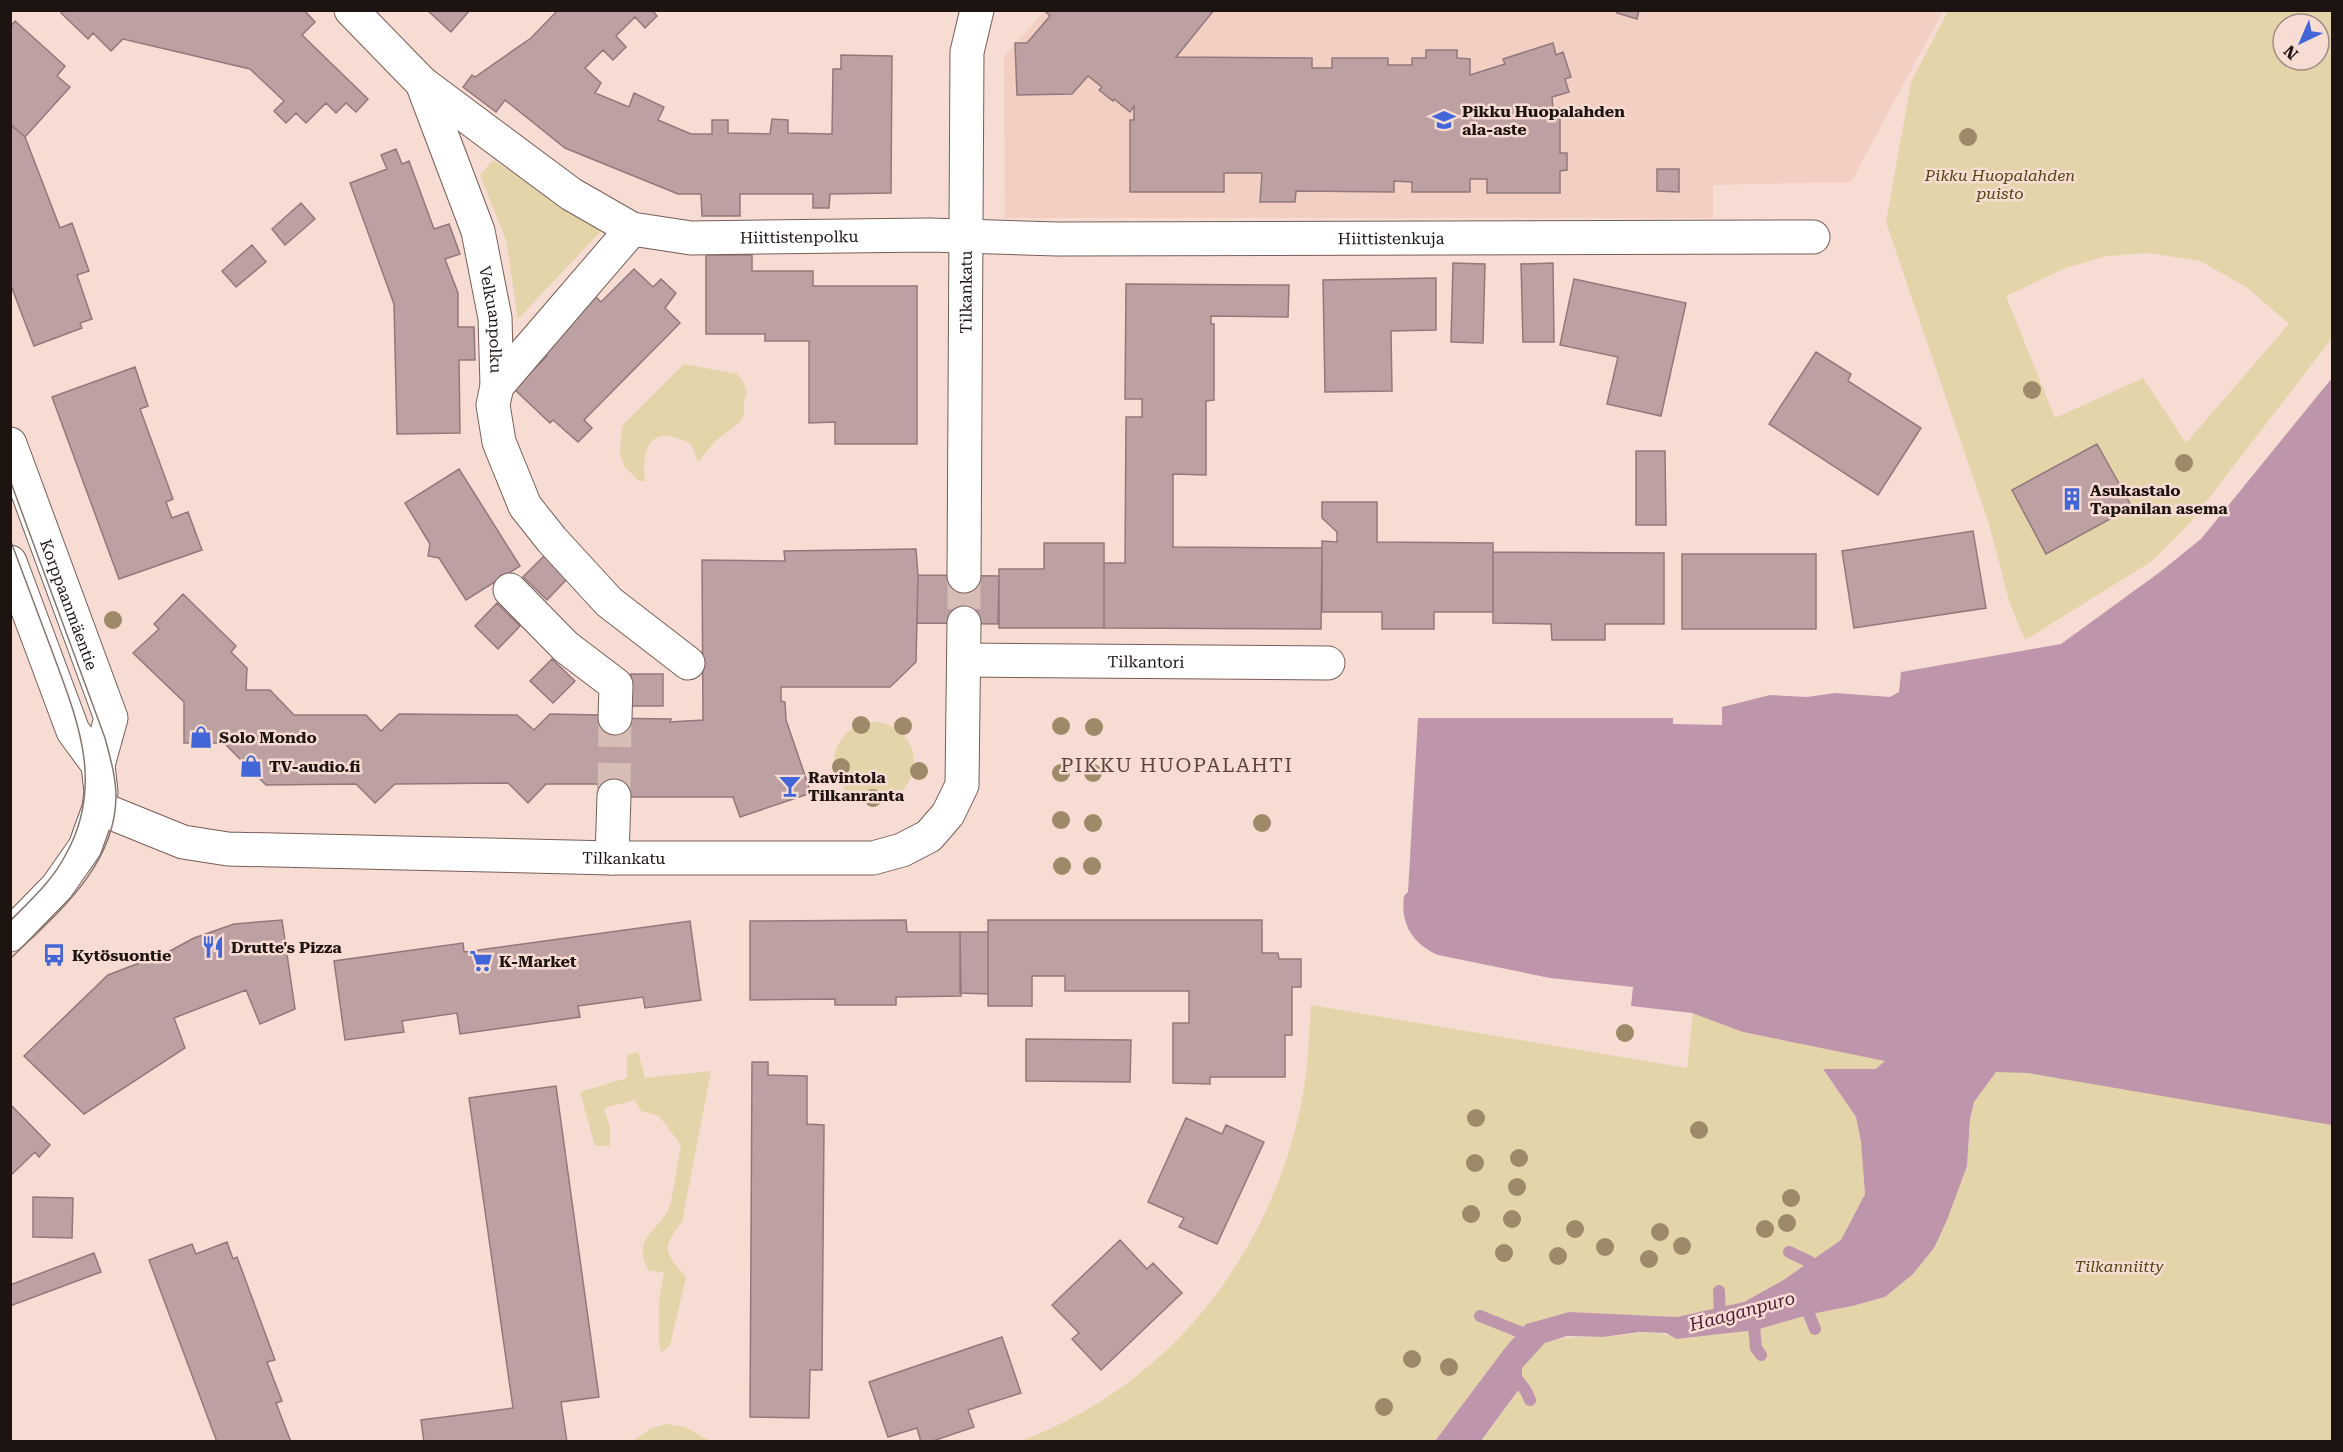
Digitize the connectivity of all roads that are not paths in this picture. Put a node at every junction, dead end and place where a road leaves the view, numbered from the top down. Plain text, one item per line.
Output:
1 (351, 10) edge
2 (977, 10) edge
3 (422, 83) junction
4 (632, 229) junction
5 (968, 237) junction
6 (1813, 237) dead end
7 (497, 386) junction
8 (10, 444) edge
9 (10, 562) edge
10 (964, 576) tunnel mouth
11 (510, 590) dead end
12 (964, 623) tunnel mouth
13 (964, 660) junction
14 (688, 663) dead end
15 (1328, 663) dead end
16 (615, 718) tunnel mouth
17 (98, 765) junction
18 (614, 796) tunnel mouth
19 (99, 808) junction
20 (612, 858) junction
21 (10, 935) edge

1 - 3 street, Velkuanpolku
2 - 5 street, Tilkankatu
3 - 4 street, Hiittistenpolku
3 - 7 street, Velkuanpolku
4 - 5 street, Hiittistenpolku
4 - 7 street
5 - 6 street, Hiittistenkuja
5 - 10 street, Tilkankatu
7 - 14 street, Velkuanpolku
8 - 17 street, Korppaanmäentie
9 - 17 street
11 - 16 street
12 - 13 street, Tilkankatu
13 - 15 street, Tilkantori
13 - 20 street, Tilkankatu
17 - 19 street, Korppaanmäentie
18 - 20 street
19 - 20 street, Tilkankatu
19 - 21 street, Korppaanmäentie

